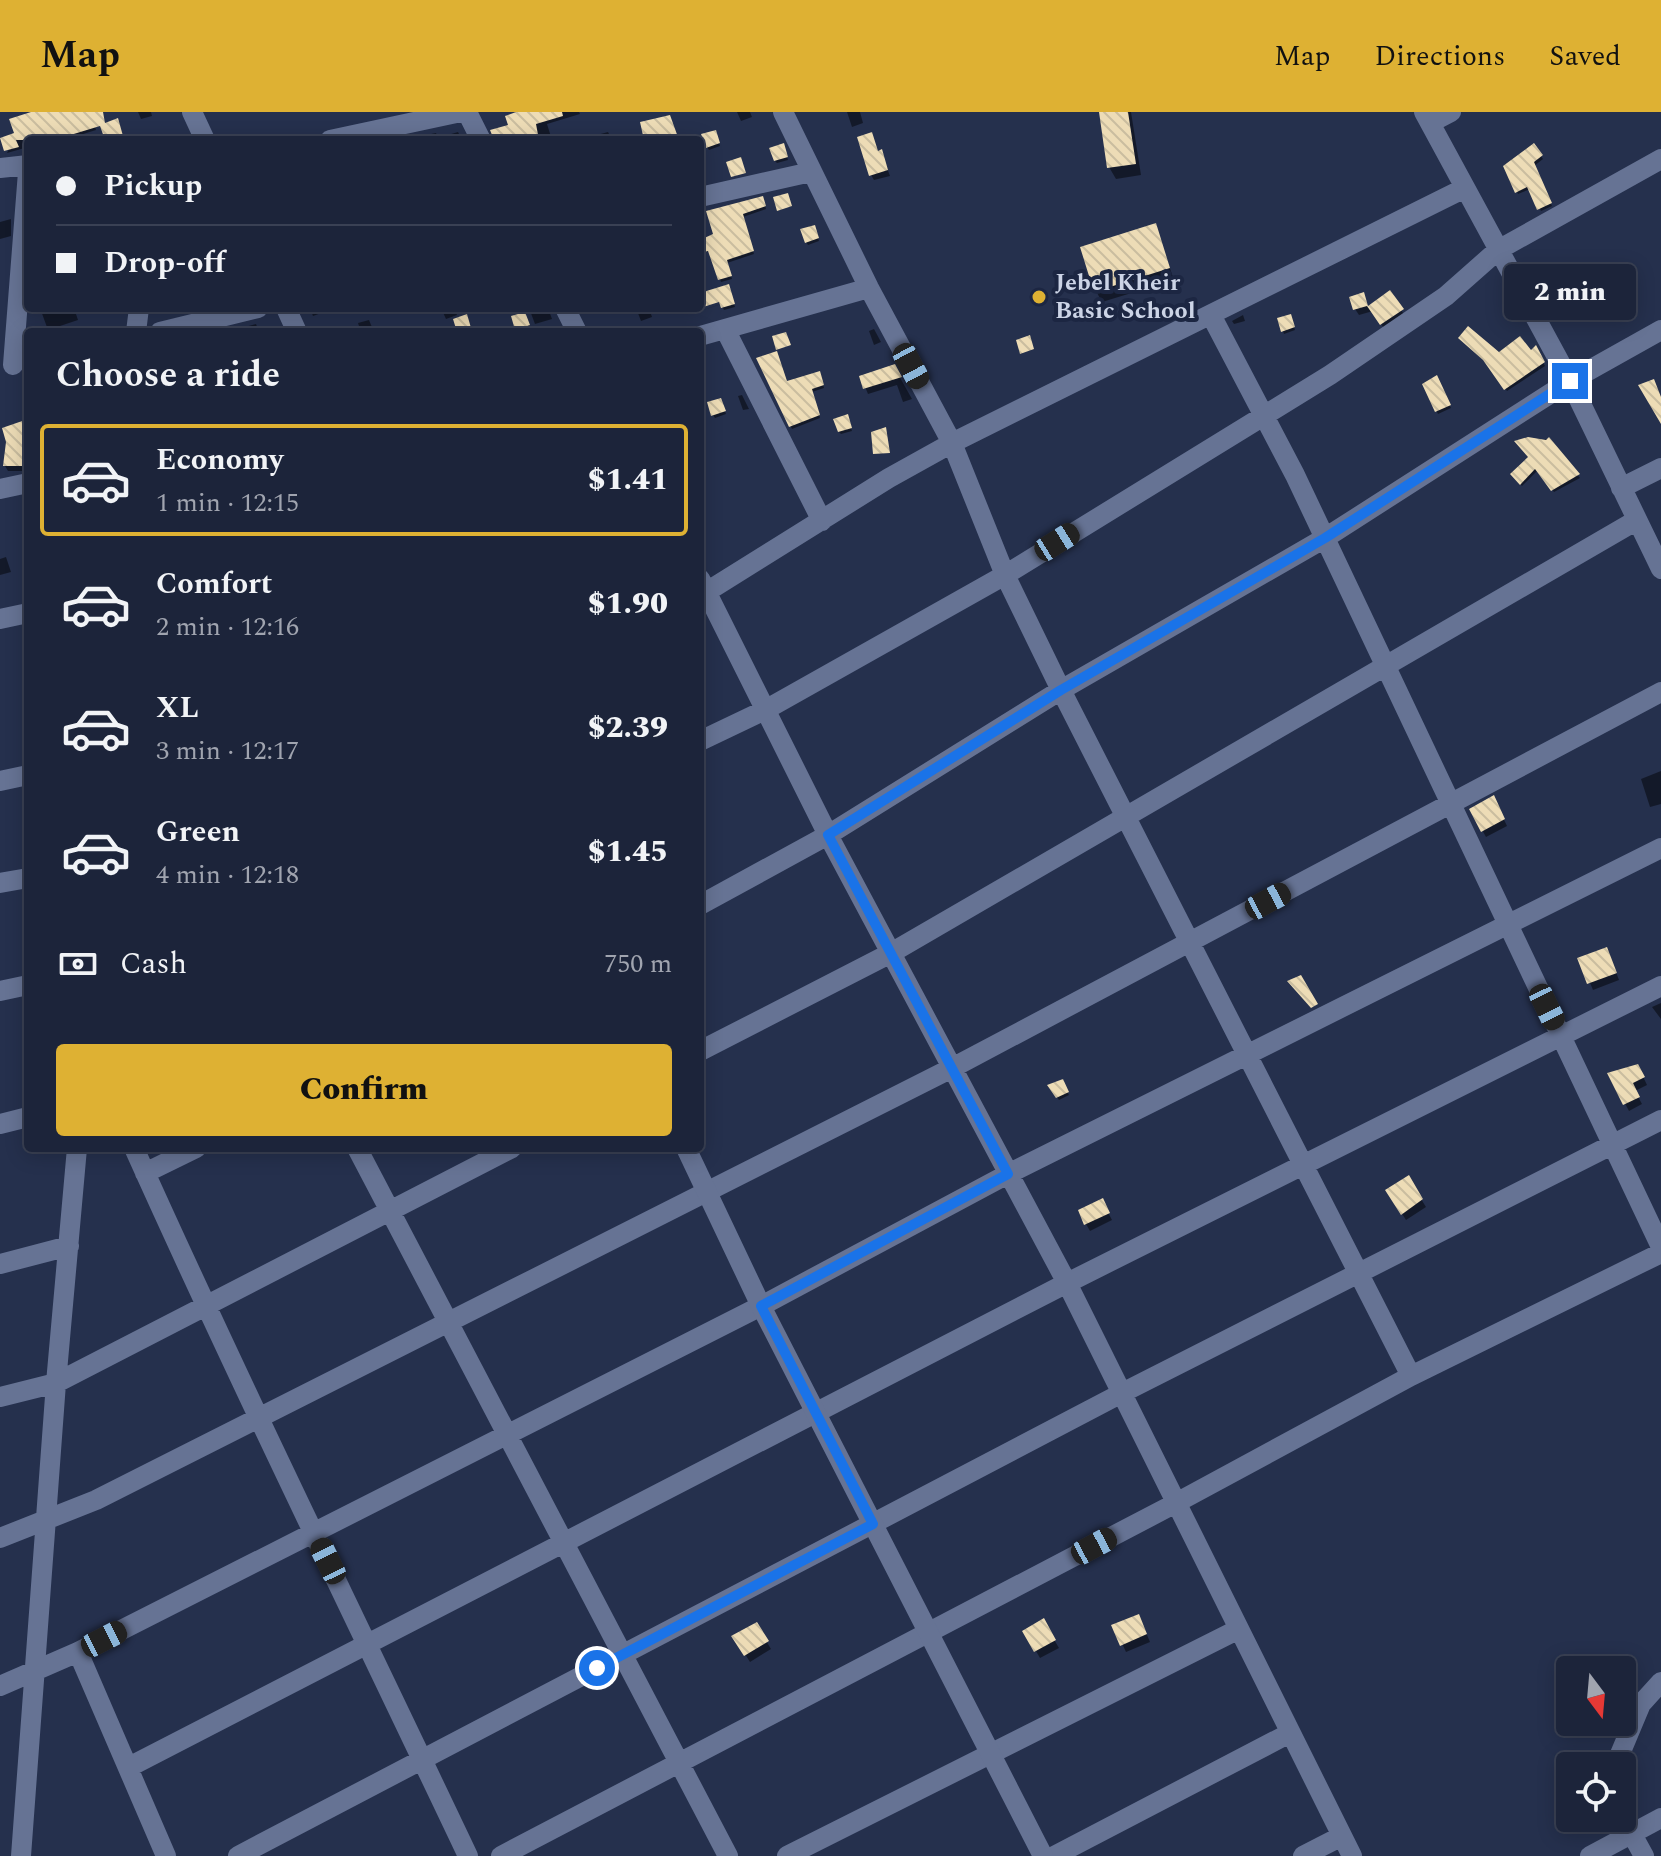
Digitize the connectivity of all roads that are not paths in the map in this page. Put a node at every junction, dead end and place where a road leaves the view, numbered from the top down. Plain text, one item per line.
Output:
1 (192, 112) edge
2 (461, 112) edge
3 (467, 112) edge
4 (783, 112) edge
5 (1451, 112) edge
6 (1427, 117) edge
7 (203, 136) edge
8 (349, 136) edge
9 (479, 136) edge
10 (1661, 159) edge
11 (24, 165) edge
12 (0, 168) edge
13 (811, 172) junction
14 (1465, 188) junction
15 (704, 196) edge
16 (24, 227) edge
17 (1498, 250) junction
18 (869, 288) junction
19 (242, 312) edge
20 (1211, 315) junction
21 (176, 328) edge
22 (725, 329) junction
23 (1661, 330) edge
24 (704, 335) edge
25 (14, 365) edge
26 (1570, 381) junction
27 (1265, 414) junction
28 (952, 443) junction
29 (1661, 468) edge
30 (24, 484) edge
31 (1621, 488) junction
32 (0, 489) edge
33 (1637, 520) junction
34 (822, 521) junction
35 (1325, 538) junction
36 (1661, 569) edge
37 (1005, 575) junction
38 (704, 588) edge
39 (704, 593) edge
40 (24, 614) edge
41 (0, 619) edge
42 (1386, 666) junction
43 (1061, 690) junction
44 (1661, 692) edge
45 (765, 710) junction
46 (704, 739) edge
47 (24, 776) edge
48 (0, 781) edge
49 (1451, 803) junction
50 (1126, 817) junction
51 (828, 835) junction
52 (1661, 848) edge
53 (24, 879) edge
54 (0, 883) edge
55 (704, 903) edge
56 (1508, 924) junction
57 (1190, 942) junction
58 (891, 953) junction
59 (24, 986) edge
60 (1661, 986) edge
61 (0, 991) edge
62 (1561, 1035) junction
63 (704, 1049) edge
64 (1247, 1054) junction
65 (952, 1068) junction
66 (24, 1118) edge
67 (1661, 1120) edge
68 (0, 1124) edge
69 (1612, 1144) junction
70 (77, 1152) edge
71 (136, 1152) edge
72 (188, 1152) edge
73 (359, 1152) edge
74 (504, 1152) edge
75 (688, 1152) edge
76 (1303, 1164) junction
77 (145, 1173) junction
78 (1008, 1174) junction
79 (707, 1191) junction
80 (390, 1211) junction
81 (69, 1246) junction
82 (1661, 1247) edge
83 (1661, 1253) edge
84 (0, 1264) edge
85 (1359, 1273) junction
86 (1067, 1283) junction
87 (205, 1306) junction
88 (761, 1306) junction
89 (448, 1321) junction
90 (1411, 1376) junction
91 (56, 1383) junction
92 (1122, 1393) junction
93 (0, 1397) edge
94 (817, 1414) junction
95 (260, 1415) junction
96 (507, 1434) junction
97 (1176, 1503) junction
98 (45, 1523) junction
99 (873, 1524) junction
100 (314, 1533) junction
101 (0, 1538) edge
102 (565, 1545) junction
103 (1239, 1629) junction
104 (928, 1633) junction
105 (369, 1646) junction
106 (78, 1652) junction
107 (623, 1655) junction
108 (36, 1668) junction
109 (1661, 1682) edge
110 (0, 1686) edge
111 (1290, 1733) junction
112 (1621, 1752) edge
113 (990, 1754) junction
114 (422, 1760) junction
115 (679, 1763) junction
116 (129, 1767) junction
117 (1661, 1818) edge
118 (1636, 1822) edge
119 (1618, 1832) edge
120 (1631, 1832) edge
121 (1342, 1836) junction
122 (21, 1856) edge
123 (166, 1856) edge
124 (238, 1856) edge
125 (468, 1856) edge
126 (501, 1856) edge
127 (728, 1856) edge
128 (787, 1856) edge
129 (1043, 1856) edge
130 (1054, 1856) edge
131 (1303, 1856) edge
132 (1352, 1856) edge
133 (1590, 1856) edge
134 (1644, 1856) edge

1 - 7 street
2 - 8 street
3 - 9 street
4 - 13 street
5 - 6 street
6 - 14 street
10 - 17 street
11 - 12 street
13 - 15 street
13 - 18 street
14 - 17 street
14 - 20 street
16 - 25 street
17 - 26 street
17 - 27 street
18 - 22 street
18 - 28 street
19 - 21 street
20 - 27 street
20 - 28 street
22 - 24 street
22 - 34 street
23 - 26 street
26 - 31 street
26 - 35 street
27 - 35 street
27 - 37 street
28 - 34 street
28 - 37 street
29 - 31 street
30 - 32 street
31 - 33 street
33 - 36 street
33 - 42 street
34 - 38 street
35 - 42 street
35 - 43 street
37 - 43 street
37 - 45 street
39 - 45 street
40 - 41 street
42 - 49 street
42 - 50 street
43 - 50 street
43 - 51 street
44 - 49 street
45 - 46 street
45 - 51 street
47 - 48 street
49 - 56 street
49 - 57 street
50 - 57 street
50 - 58 street
51 - 55 street
51 - 58 street
52 - 56 street
53 - 54 street
56 - 62 street
56 - 64 street
57 - 64 street
57 - 65 street
58 - 63 street
58 - 65 street
59 - 61 street
60 - 62 street
62 - 69 street
62 - 76 street
64 - 76 street
64 - 78 street
65 - 78 street
65 - 79 street
66 - 68 street
67 - 69 street
69 - 82 street
69 - 85 street
70 - 81 street
71 - 77 street
72 - 77 street
73 - 80 street
74 - 80 street
75 - 79 street
76 - 85 street
76 - 86 street
77 - 87 street
78 - 86 street
78 - 88 street
79 - 88 street
79 - 89 street
80 - 87 street
80 - 89 street
81 - 84 street
81 - 91 street
83 - 90 street
85 - 90 street
85 - 92 street
86 - 92 street
86 - 94 street
87 - 91 street
87 - 95 street
88 - 94 street
88 - 96 street
89 - 95 street
89 - 96 street
90 - 97 street
91 - 93 street
91 - 98 street
92 - 97 street
92 - 99 street
94 - 99 street
94 - 102 street
95 - 98 street
95 - 100 street
96 - 100 street
96 - 102 street
97 - 103 street
97 - 104 street
98 - 101 street
98 - 108 street
99 - 104 street
99 - 107 street
100 - 105 street
100 - 106 street
102 - 105 street
102 - 107 street
103 - 111 street
103 - 113 street
104 - 113 street
104 - 115 street
105 - 114 street
105 - 116 street
106 - 108 street
106 - 116 street
107 - 114 street
107 - 115 street
108 - 110 street
108 - 122 street
109 - 112 street
111 - 121 street
111 - 130 street
113 - 128 street
113 - 129 street
114 - 124 street
114 - 125 street
115 - 126 street
115 - 127 street
116 - 123 street
117 - 118 street
119 - 133 street
120 - 134 street
121 - 131 street
121 - 132 street

